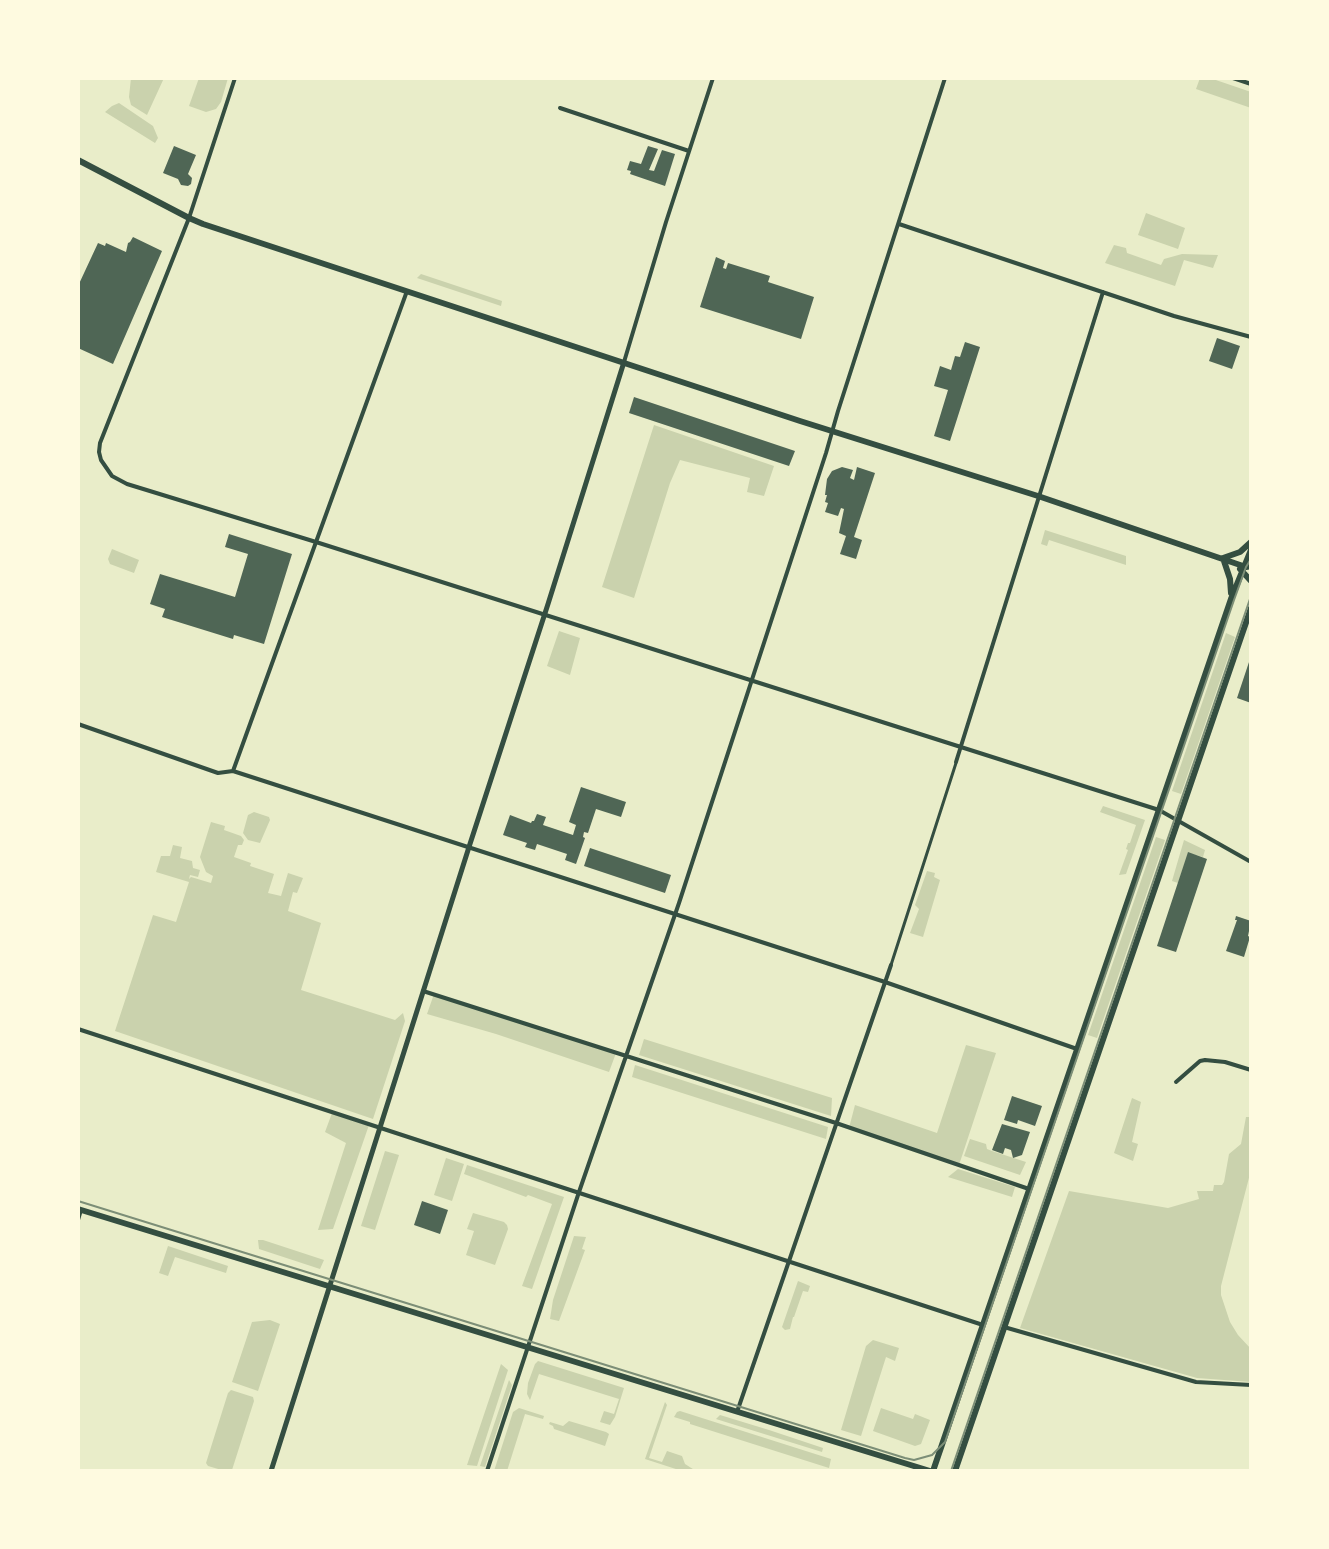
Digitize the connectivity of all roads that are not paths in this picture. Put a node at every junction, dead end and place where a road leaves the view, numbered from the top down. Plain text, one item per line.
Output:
1 (235, 78) edge
2 (713, 78) edge
3 (945, 78) edge
4 (1233, 78) edge
5 (1251, 84) edge
6 (560, 108) dead end
7 (689, 151) junction
8 (78, 160) edge
9 (189, 218) junction
10 (898, 223) junction
11 (407, 291) junction
12 (1103, 292) junction
13 (1251, 337) edge
14 (624, 362) junction
15 (832, 431) junction
16 (1038, 496) junction
17 (316, 542) junction
18 (1251, 542) edge
19 (1251, 550) edge
20 (1222, 558) junction
21 (1247, 567) edge
22 (1251, 581) edge
23 (1231, 599) junction
24 (1251, 608) edge
25 (545, 615) junction
26 (752, 680) junction
27 (78, 724) edge
28 (961, 747) junction
29 (956, 762) joint
30 (233, 771) junction
31 (1159, 810) junction
32 (1177, 821) junction
33 (469, 847) junction
34 (1251, 862) edge
35 (675, 914) junction
36 (891, 965) joint
37 (885, 982) junction
38 (423, 991) junction
39 (78, 1029) edge
40 (1077, 1049) junction
41 (626, 1056) junction
42 (1251, 1070) edge
43 (1176, 1082) dead end
44 (836, 1123) junction
45 (380, 1127) junction
46 (1029, 1189) junction
47 (579, 1192) junction
48 (80, 1210) edge
49 (78, 1220) edge
50 (790, 1261) junction
51 (329, 1287) junction
52 (983, 1325) junction
53 (1004, 1327) junction
54 (527, 1348) junction
55 (1251, 1385) edge
56 (737, 1412) junction
57 (271, 1471) edge
58 (487, 1471) edge
59 (932, 1471) edge
60 (955, 1471) edge

1 - 9 street
2 - 7 street
3 - 10 street
4 - 5 street
6 - 7 street
7 - 14 street
8 - 9 main road
9 - 11 main road
9 - 17 street
10 - 12 street
10 - 15 street
11 - 14 main road
11 - 17 street
12 - 13 street
12 - 16 street
14 - 15 main road
14 - 25 street
15 - 16 main road
15 - 26 street
16 - 20 main road
16 - 28 street
17 - 25 street
17 - 30 street
18 - 20 main road
19 - 21 main road
20 - 21 main road
20 - 23 main road
21 - 22 main road
21 - 23 main road
23 - 31 main road
24 - 32 main road
25 - 26 street
25 - 33 street
26 - 28 street
26 - 35 street
27 - 30 street
28 - 29 street
28 - 31 street
29 - 36 street
30 - 33 street
31 - 32 street
31 - 40 main road
32 - 34 street
32 - 53 main road
33 - 35 street
33 - 38 street
35 - 37 street
35 - 41 street
36 - 37 street
37 - 40 street
37 - 44 street
38 - 41 street
38 - 45 street
39 - 45 street
40 - 46 main road
41 - 44 street
41 - 47 street
42 - 43 street
44 - 46 street
44 - 50 street
45 - 47 street
45 - 51 street
46 - 52 main road
47 - 50 street
47 - 54 street
48 - 49 street
48 - 51 main road
50 - 52 street
50 - 56 street
51 - 54 main road
51 - 57 street
52 - 59 main road
53 - 55 street
53 - 60 main road
54 - 56 main road
54 - 58 street
56 - 59 main road

